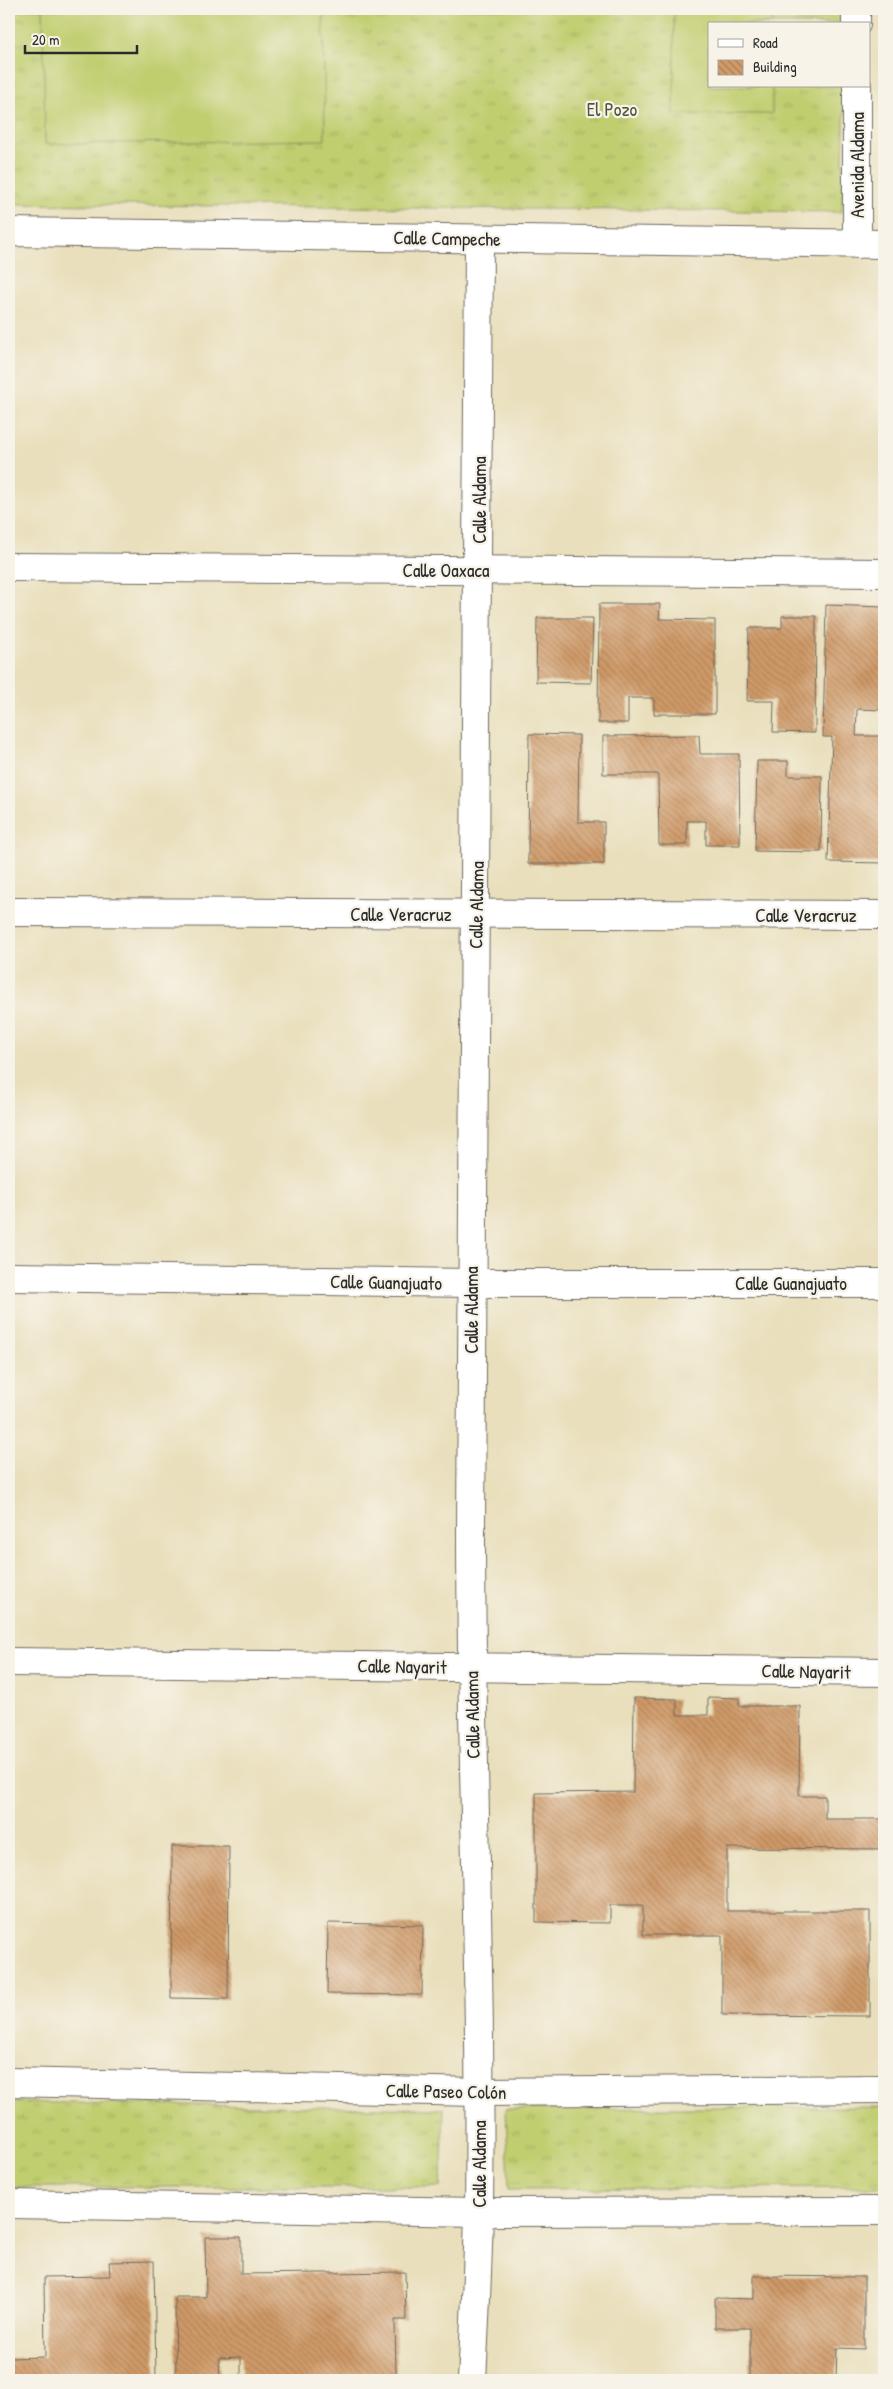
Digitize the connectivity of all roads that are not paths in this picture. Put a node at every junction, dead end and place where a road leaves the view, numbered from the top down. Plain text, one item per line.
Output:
1 (856, 9) edge
2 (856, 22) edge
3 (857, 88) edge
4 (9, 232) edge
5 (479, 239) junction
6 (857, 244) junction
7 (884, 244) edge
8 (9, 567) edge
9 (479, 570) junction
10 (884, 573) edge
11 (9, 912) edge
12 (476, 914) junction
13 (884, 915) edge
14 (9, 1277) edge
15 (471, 1283) junction
16 (884, 1283) edge
17 (9, 1662) edge
18 (471, 1667) junction
19 (884, 1672) edge
20 (9, 2082) edge
21 (884, 2089) edge
22 (479, 2092) junction
23 (9, 2204) edge
24 (884, 2211) edge
25 (479, 2212) junction
26 (472, 2380) edge

1 - 2 street
3 - 6 street, Avenida Aldama
4 - 5 street, Calle Campeche
5 - 6 street, Calle Campeche
5 - 9 street, Calle Aldama
6 - 7 street, Calle Campeche
8 - 9 street, Calle Oaxaca
9 - 10 street, Calle Oaxaca
9 - 12 street, Calle Aldama
11 - 12 street, Calle Veracruz
12 - 13 street, Calle Veracruz
12 - 15 street, Calle Aldama
14 - 15 street, Calle Guanajuato
15 - 16 street, Calle Guanajuato
15 - 18 street, Calle Aldama
17 - 18 street, Calle Nayarit
18 - 19 street, Calle Nayarit
18 - 22 street, Calle Aldama
20 - 22 street, Calle Paseo Colón
21 - 22 street, Calle Paseo Colón
22 - 25 street, Calle Aldama
23 - 25 street
24 - 25 street
25 - 26 street, Calle Aldama

